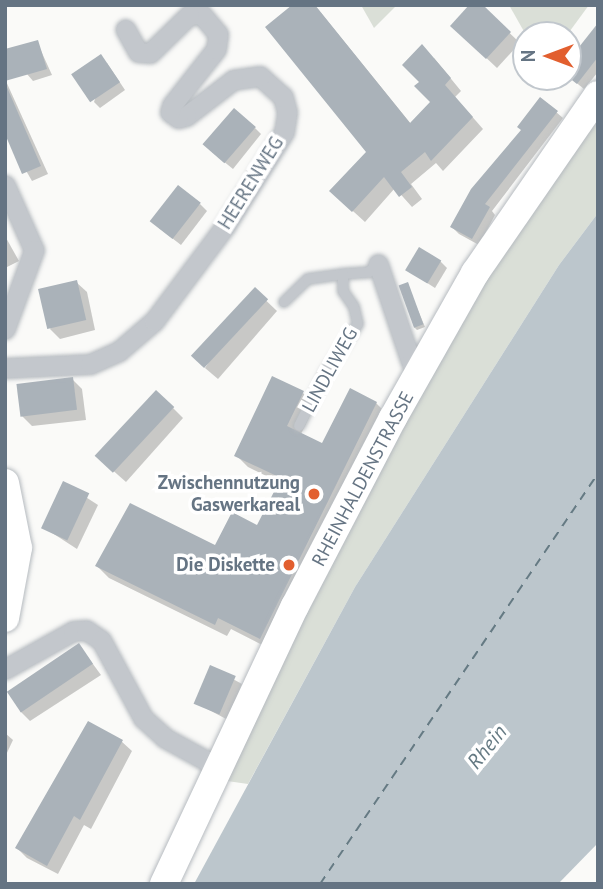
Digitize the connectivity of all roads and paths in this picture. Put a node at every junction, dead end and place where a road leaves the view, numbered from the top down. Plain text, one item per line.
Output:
1 (125, 29) dead end
2 (598, 94) edge
3 (5, 185) edge
4 (378, 264) joint
5 (343, 274) junction
6 (284, 302) dead end
7 (5, 329) edge
8 (5, 368) edge
9 (422, 369) junction
10 (299, 426) dead end
11 (5, 483) edge
12 (5, 618) edge
13 (5, 669) edge
14 (216, 766) junction
15 (164, 884) edge

1 - 8 street, HEERENWEG
2 - 9 main road, RHEINHALDENSTRASSE
3 - 7 street
4 - 5 lane
4 - 9 street
5 - 6 lane
5 - 10 lane, LINDLIWEG
9 - 14 main road, RHEINHALDENSTRASSE
11 - 12 main road
13 - 14 street
14 - 15 main road, RHEINHALDENSTRASSE

